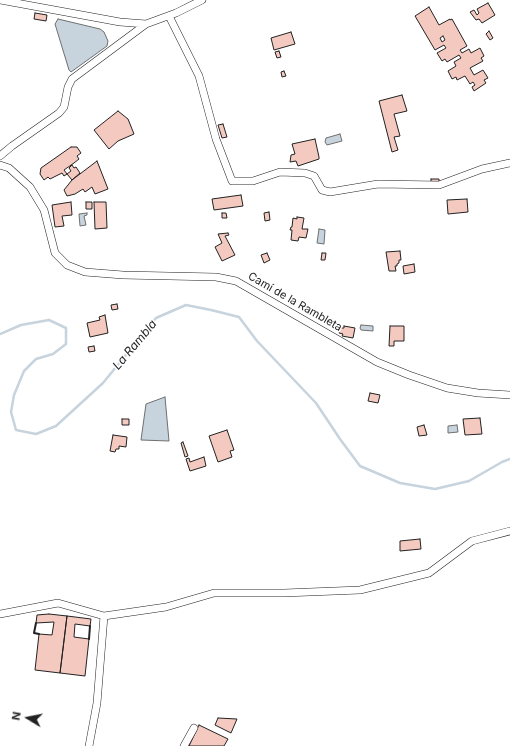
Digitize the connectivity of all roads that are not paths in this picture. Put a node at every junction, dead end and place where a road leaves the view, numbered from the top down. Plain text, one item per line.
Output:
1 (0, 0) edge
2 (202, 0) edge
3 (169, 16) junction
4 (146, 24) junction
5 (0, 156) edge
6 (510, 164) edge
7 (0, 165) edge
8 (510, 396) edge
9 (510, 531) edge
10 (0, 614) edge
11 (104, 616) junction
12 (194, 728) dead end
13 (89, 746) edge
14 (184, 746) edge

1 - 4 street
2 - 3 street
3 - 4 street
3 - 6 street
4 - 5 street
7 - 8 street, Camí de la Rambleta
9 - 11 street
10 - 11 street
11 - 13 street
12 - 14 street

